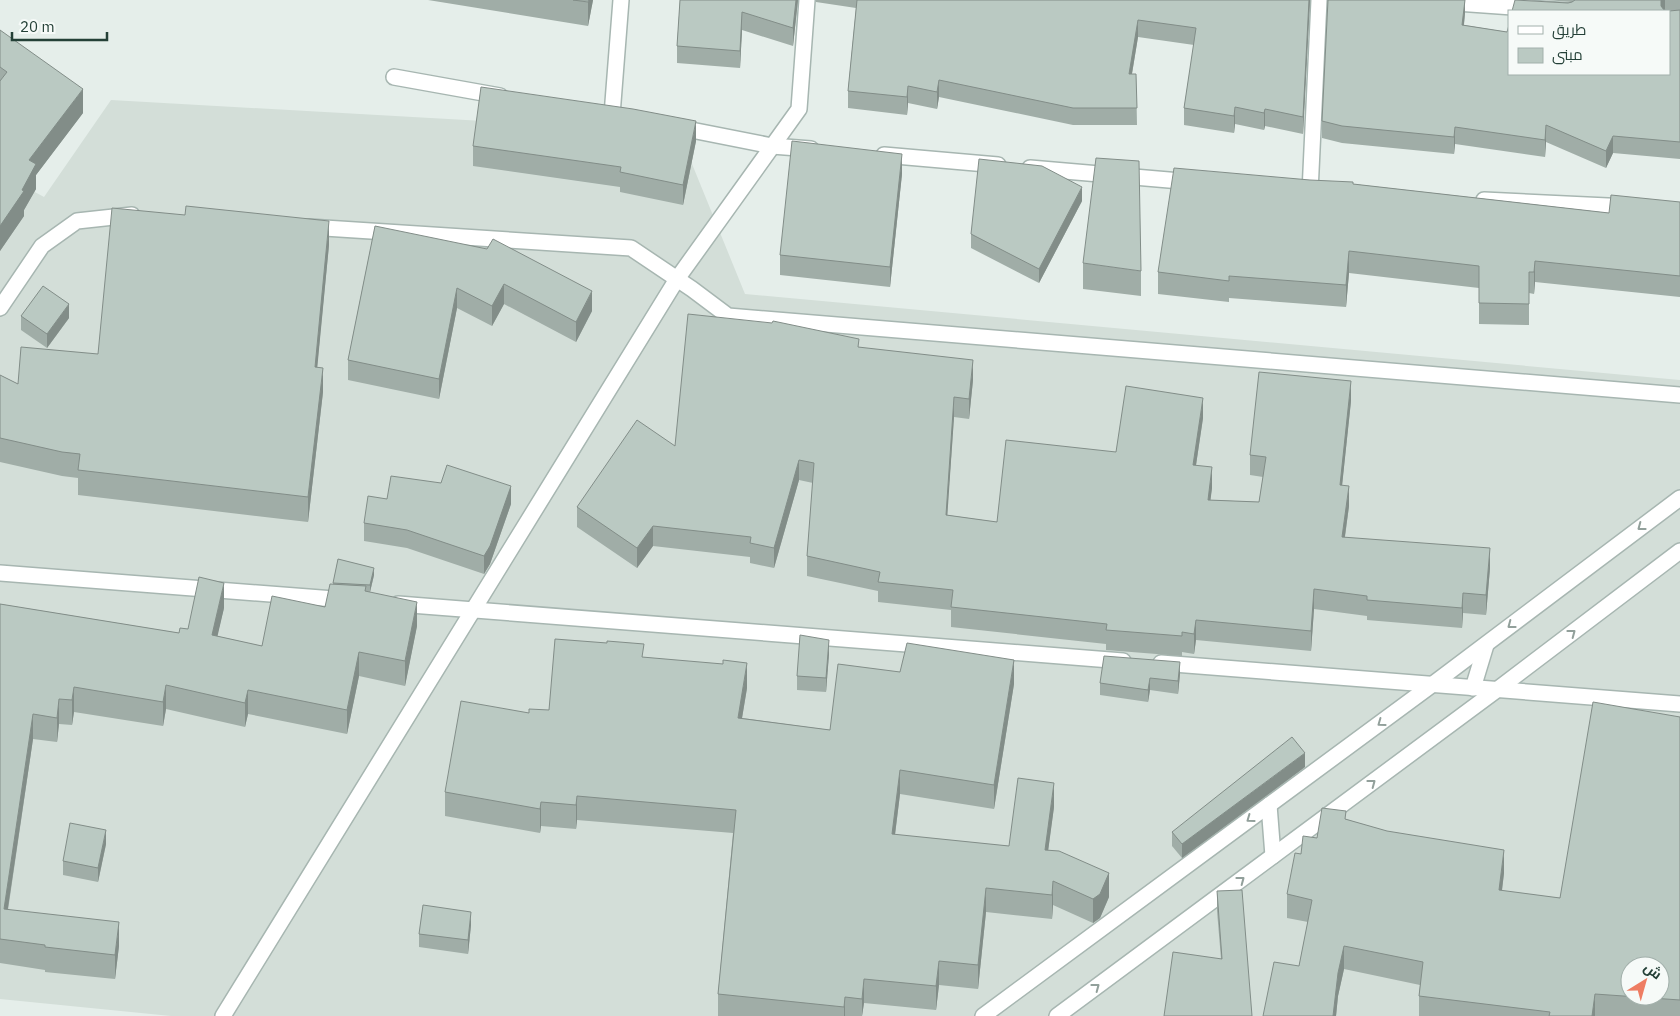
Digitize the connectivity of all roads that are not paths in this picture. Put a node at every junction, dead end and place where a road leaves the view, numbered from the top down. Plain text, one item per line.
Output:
1 (621, 0) edge
2 (806, 0) edge
3 (1319, 0) edge
4 (1414, 0) edge
5 (1554, 10) edge
6 (394, 77) dead end
7 (517, 99) edge
8 (593, 112) edge
9 (612, 115) junction
10 (631, 119) edge
11 (659, 124) edge
12 (772, 146) junction
13 (822, 150) edge
14 (872, 154) edge
15 (1210, 183) edge
16 (1329, 193) edge
17 (1466, 200) edge
18 (1641, 208) edge
19 (147, 216) edge
20 (296, 226) edge
21 (677, 279) junction
22 (0, 308) edge
23 (1680, 394) edge
24 (1680, 498) edge
25 (1680, 551) edge
26 (0, 573) edge
27 (364, 602) edge
28 (384, 603) edge
29 (472, 610) junction
30 (1486, 644) junction
31 (1433, 684) junction
32 (1473, 688) junction
33 (1498, 689) junction
34 (1680, 704) edge
35 (1269, 805) junction
36 (1273, 856) junction
37 (223, 1016) edge
38 (983, 1016) edge
39 (1057, 1016) edge

1 - 9 street
2 - 12 street
3 - 16 street
4 - 5 street
6 - 7 street
8 - 9 street
9 - 10 street
11 - 12 street
12 - 13 street
12 - 21 street
14 - 15 street
17 - 18 street
19 - 22 street
20 - 21 street
21 - 23 street
21 - 29 street
24 -> 30 street
33 -> 25 street
26 - 27 street
28 - 29 street
29 - 31 street
29 - 37 street
30 - 31 street
30 - 32 street
31 - 32 street
31 -> 35 street
32 - 33 street
33 - 34 street
36 -> 33 street
35 - 36 street
35 -> 38 street
39 -> 36 street

